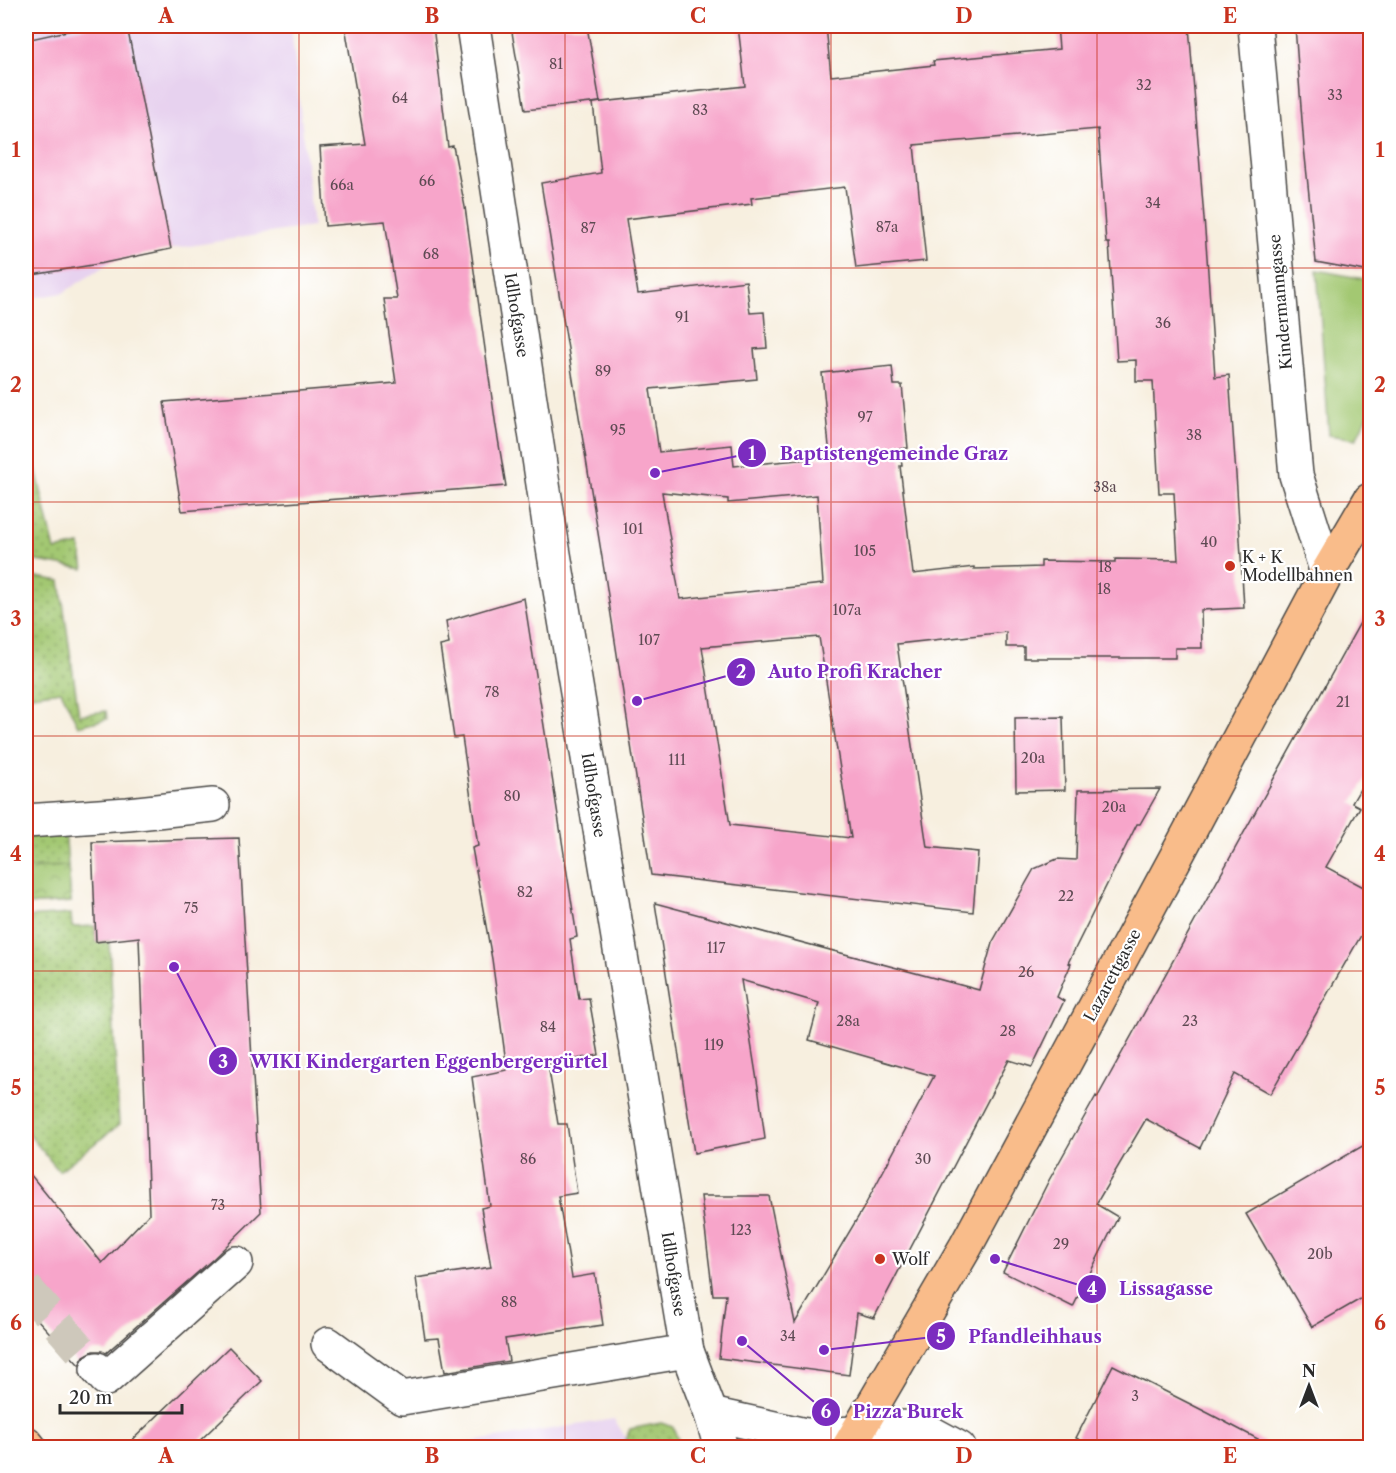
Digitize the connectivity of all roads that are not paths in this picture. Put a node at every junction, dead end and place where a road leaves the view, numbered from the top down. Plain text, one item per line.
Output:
1 (473, 26) edge
2 (1255, 26) edge
3 (1371, 500) edge
4 (1327, 573) junction
5 (213, 805) dead end
6 (26, 821) edge
7 (236, 1263) dead end
8 (328, 1344) dead end
9 (687, 1351) junction
10 (97, 1369) dead end
11 (711, 1414) junction
12 (852, 1440) edge
13 (26, 1443) edge
14 (30, 1448) edge
15 (721, 1448) edge
16 (959, 1448) edge

1 - 9 street, Idlhofgasse
2 - 4 street, Kindermanngasse
3 - 4 main road, Lazarettgasse
4 - 12 main road, Lazarettgasse
5 - 6 street
7 - 10 street
8 - 9 street
9 - 11 street, Idlhofgasse
11 - 12 street
11 - 15 street, Idlhofgasse
12 - 16 street
13 - 14 main road

